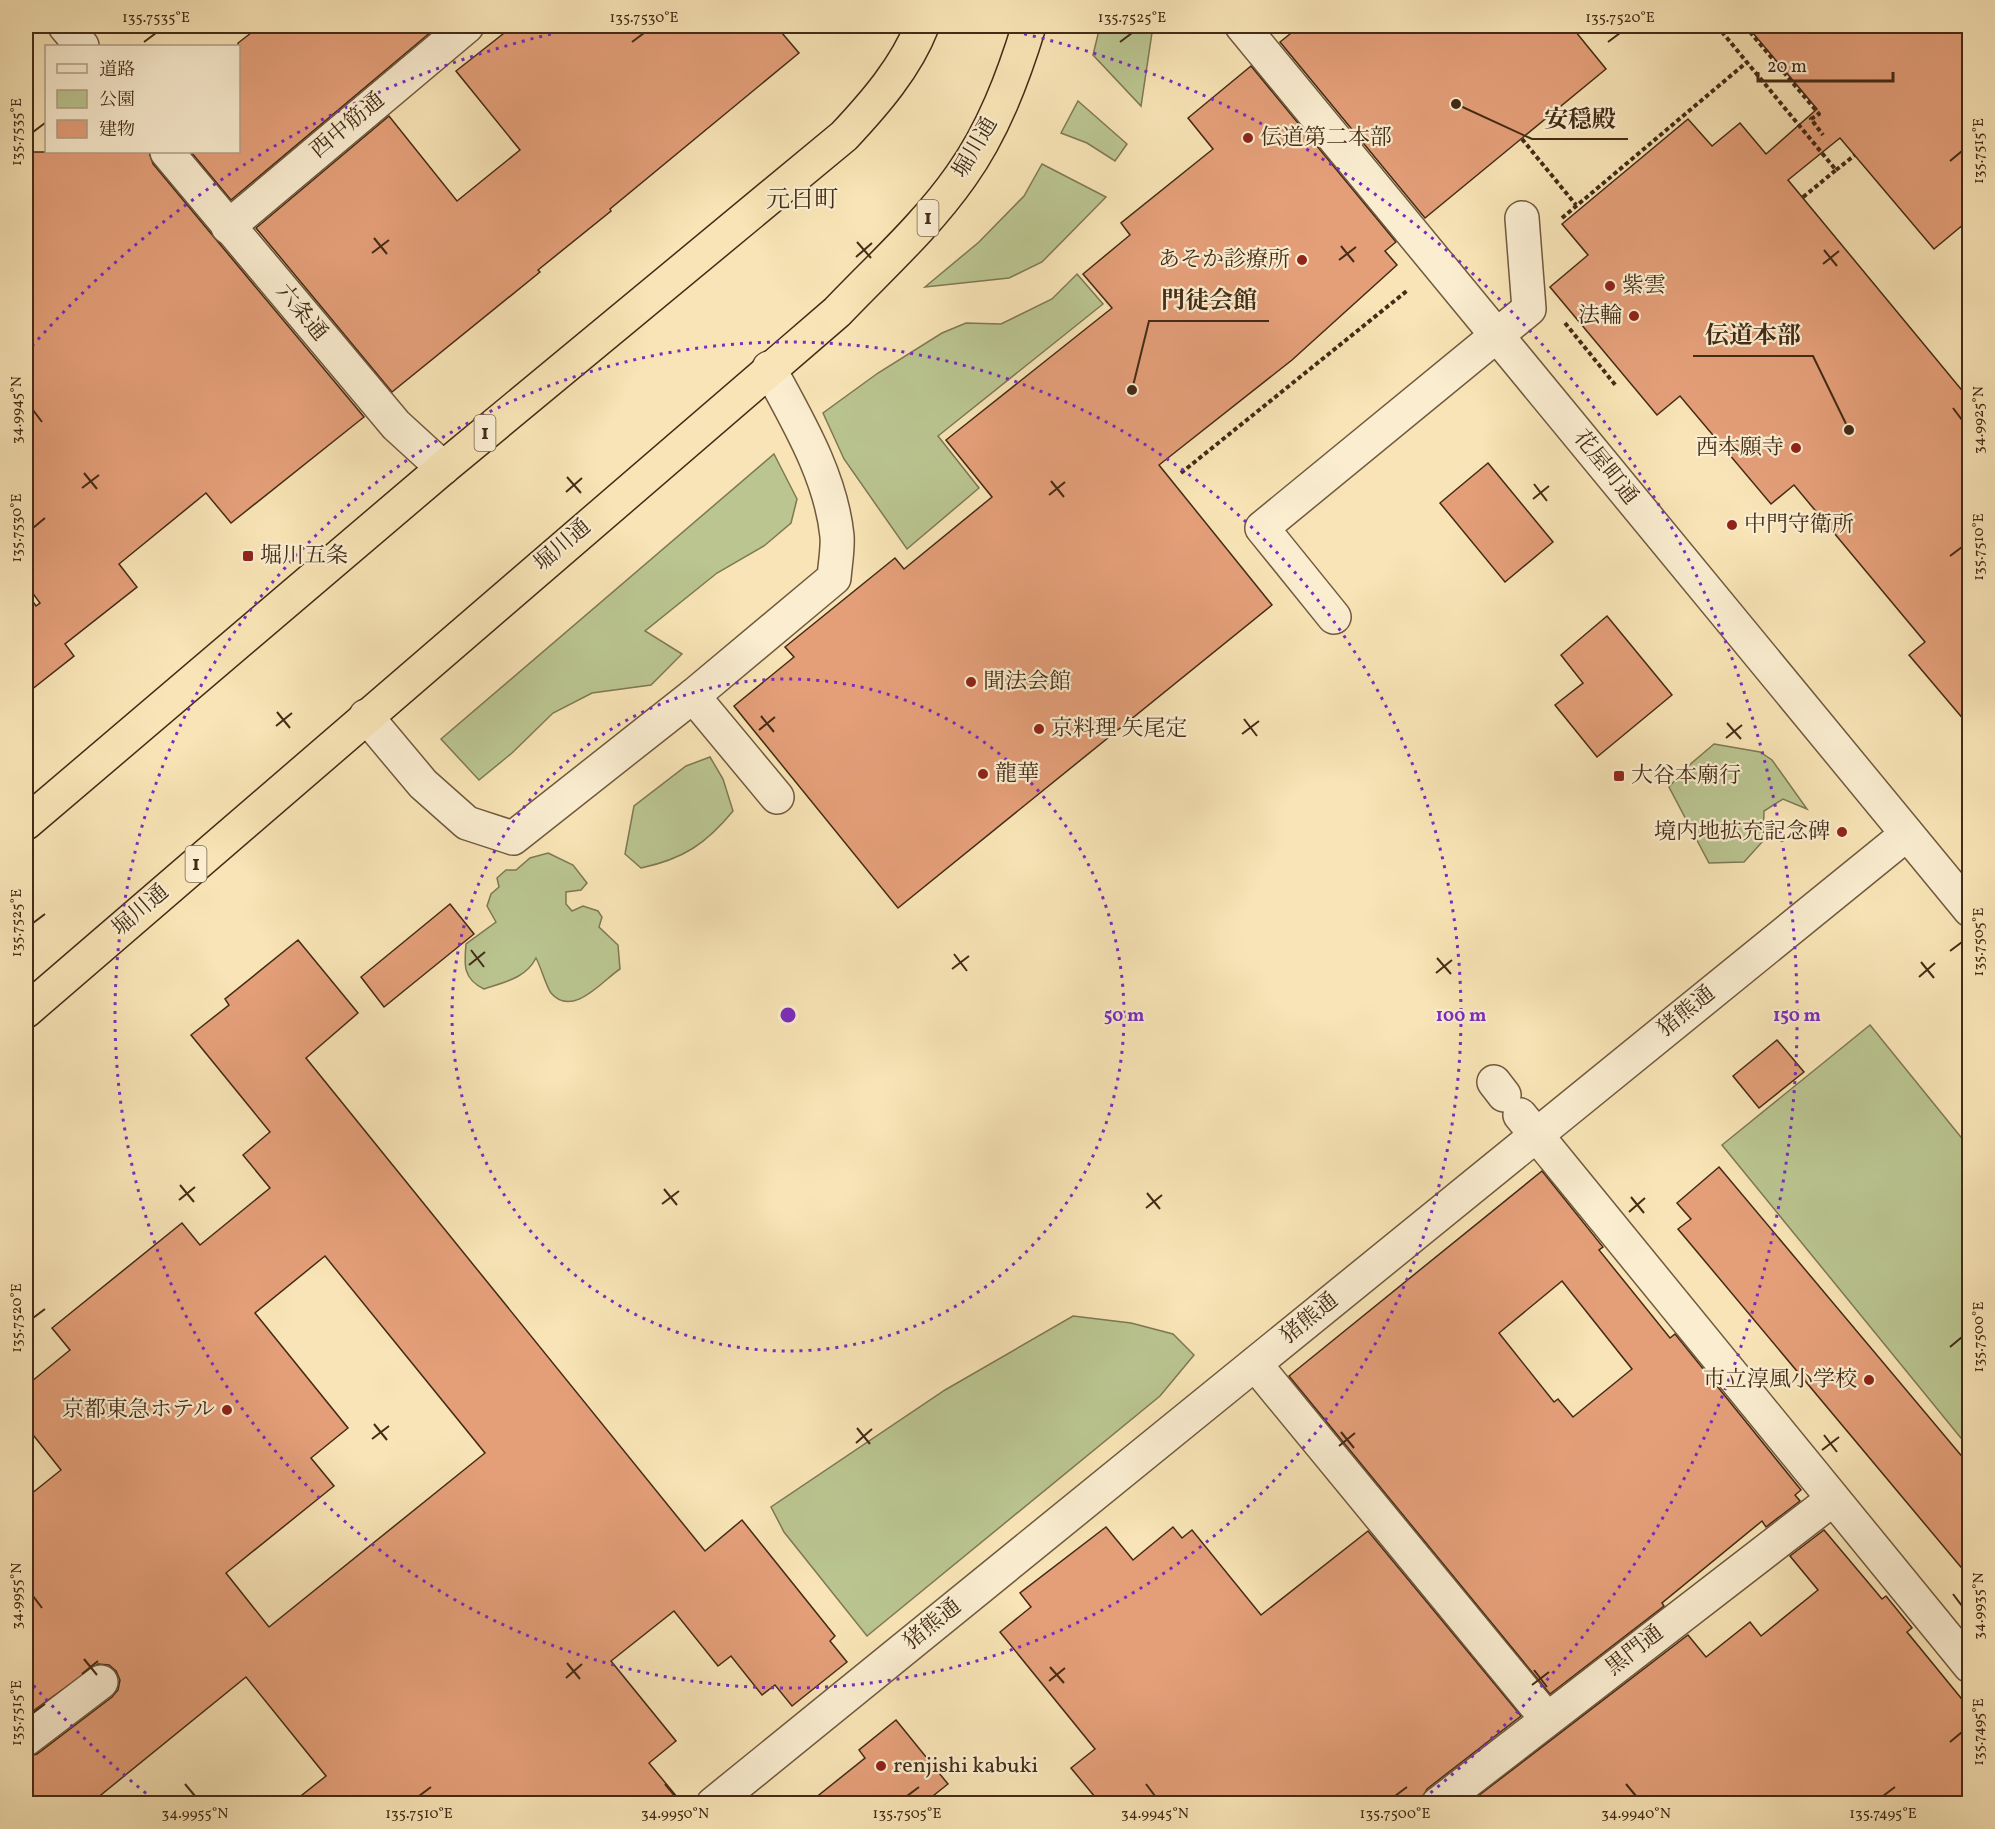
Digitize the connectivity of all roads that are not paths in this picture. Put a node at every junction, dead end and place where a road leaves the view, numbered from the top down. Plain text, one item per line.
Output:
1 (65, 26) edge
2 (468, 26) edge
3 (922, 26) edge
4 (1029, 26) edge
5 (1242, 26) edge
6 (81, 45) edge
7 (168, 153) edge
8 (1538, 222) road end
9 (228, 227) junction
10 (1497, 336) junction
11 (769, 368) junction
12 (443, 468) junction
13 (1334, 617) dead end
14 (693, 696) junction
15 (366, 716) junction
16 (777, 797) dead end
17 (26, 823) edge
18 (1907, 834) junction
19 (1970, 910) edge
20 (26, 1011) edge
21 (1514, 1107) junction
22 (1255, 1364) junction
23 (1833, 1499) junction
24 (1970, 1666) edge
25 (101, 1682) dead end
26 (1547, 1719) junction
27 (26, 1739) edge
28 (712, 1803) edge
29 (1438, 1803) edge

1 - 6 street
2 - 9 street, 西中筋通
3 - 12 highway, 1
4 - 11 highway, 堀川通 / 1
5 - 10 street, 花屋町通
7 - 9 street, 六条通
8 - 10 street
9 - 12 street, 六条通
10 - 13 street
10 - 18 street, 花屋町通
11 - 14 street
11 - 15 highway, 堀川通 / 1
12 - 17 highway, 1
14 - 15 street
14 - 16 street
15 - 20 highway, 堀川通 / 1
18 - 19 street, 花屋町通
18 - 21 street, 猪熊通
21 - 22 street, 猪熊通
21 - 23 street
22 - 26 street
22 - 28 street, 猪熊通
23 - 24 street
23 - 26 street, 黒門通
25 - 27 street
26 - 29 street, 黒門通

